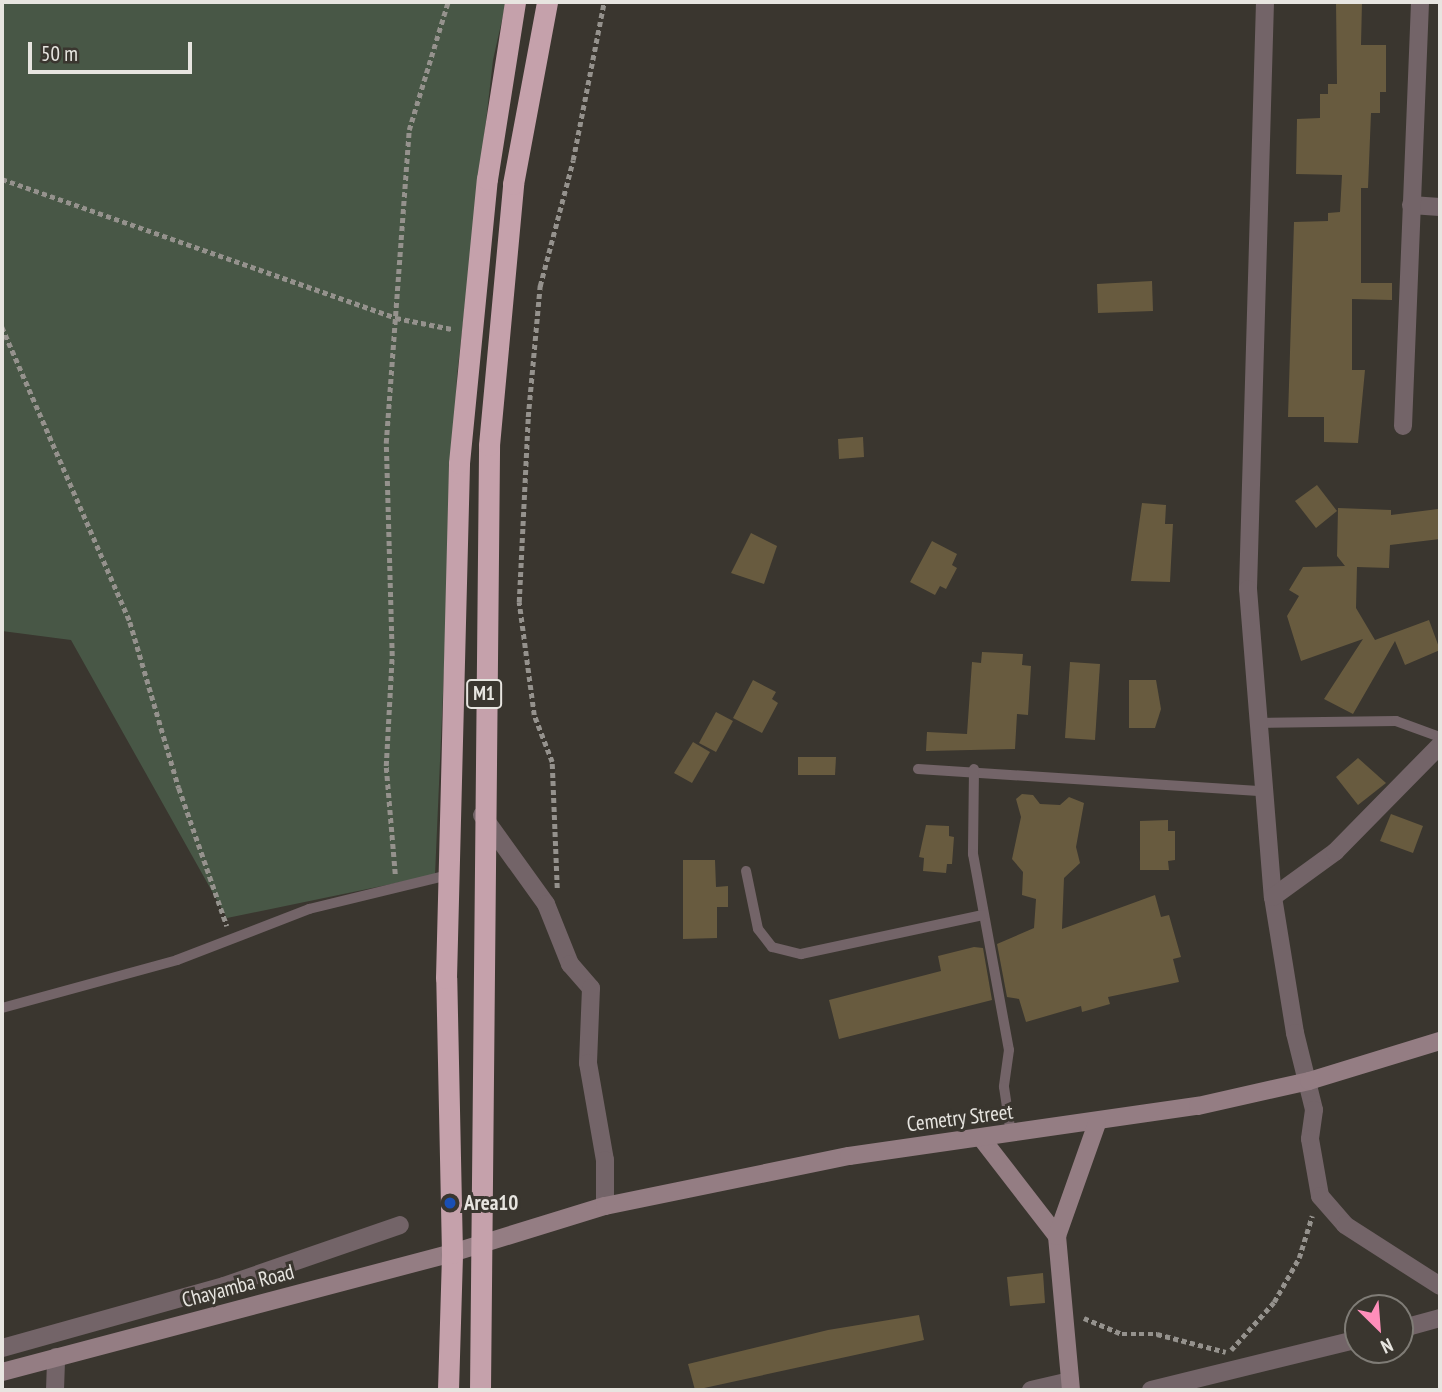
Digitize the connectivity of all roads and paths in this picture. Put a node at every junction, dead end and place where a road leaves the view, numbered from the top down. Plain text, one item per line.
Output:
1 (448, 2) edge
2 (515, 2) edge
3 (547, 2) edge
4 (604, 2) edge
5 (1265, 2) edge
6 (1420, 2) edge
7 (2, 178) edge
8 (1411, 205) junction
9 (1440, 207) edge
10 (396, 318) junction
11 (2, 327) edge
12 (471, 333) junction
13 (1403, 426) dead end
14 (1255, 723) junction
15 (1440, 737) edge
16 (1440, 745) edge
17 (918, 769) dead end
18 (974, 769) junction
19 (1262, 791) junction
20 (482, 815) junction
21 (747, 871) dead end
22 (448, 875) junction
23 (396, 889) junction
24 (1273, 897) junction
25 (558, 899) dead end
26 (983, 915) junction
27 (232, 940) junction
28 (2, 1008) edge
29 (1440, 1041) edge
30 (1309, 1081) junction
31 (1097, 1123) junction
32 (1011, 1135) junction
33 (982, 1139) junction
34 (1320, 1196) junction
35 (605, 1206) junction
36 (400, 1225) dead end
37 (1057, 1236) junction
38 (485, 1240) junction
39 (452, 1253) junction
40 (1440, 1286) edge
41 (1064, 1310) junction
42 (1440, 1318) edge
43 (1414, 1325) edge
44 (1344, 1343) edge
45 (2, 1348) edge
46 (1228, 1352) junction
47 (56, 1357) junction
48 (1251, 1367) junction
49 (2, 1372) edge
50 (1216, 1375) junction
51 (1070, 1385) edge
52 (55, 1390) edge
53 (448, 1390) edge
54 (480, 1390) edge
55 (1031, 1390) edge
56 (1151, 1390) edge

1 - 10 path
2 - 12 highway, M1
3 - 20 highway, M1
4 - 25 path
5 - 14 street
6 - 8 street
7 - 10 path
8 - 9 street
8 - 13 street
10 - 12 path
10 - 23 path
11 - 27 path
12 - 22 highway, M1
14 - 15 lane
14 - 19 street
16 - 24 street
17 - 18 lane
18 - 19 lane
18 - 26 lane
19 - 24 street
20 - 35 street
20 - 38 highway, M1
21 - 26 lane
22 - 23 lane
22 - 39 highway, M1
23 - 27 lane
24 - 30 street
26 - 32 lane
27 - 28 lane
29 - 30 street, Cemetry Street
30 - 31 street, Cemetry Street
30 - 34 street
31 - 32 street, Cemetry Street
31 - 37 street
32 - 33 street, Cemetry Street
33 - 35 street, Cemetry Street
33 - 37 street
34 - 40 street
34 - 46 path
35 - 38 street, Cemetry Street
36 - 45 street
37 - 41 street
38 - 39 street, Chayamba Road
38 - 54 highway, M1
39 - 47 street, Chayamba Road
39 - 53 highway, M1
41 - 46 path
41 - 51 street
42 - 43 street
44 - 48 street
46 - 48 path
46 - 50 path
47 - 49 street, Chayamba Road
47 - 52 street
48 - 50 street
50 - 56 street
51 - 55 street

